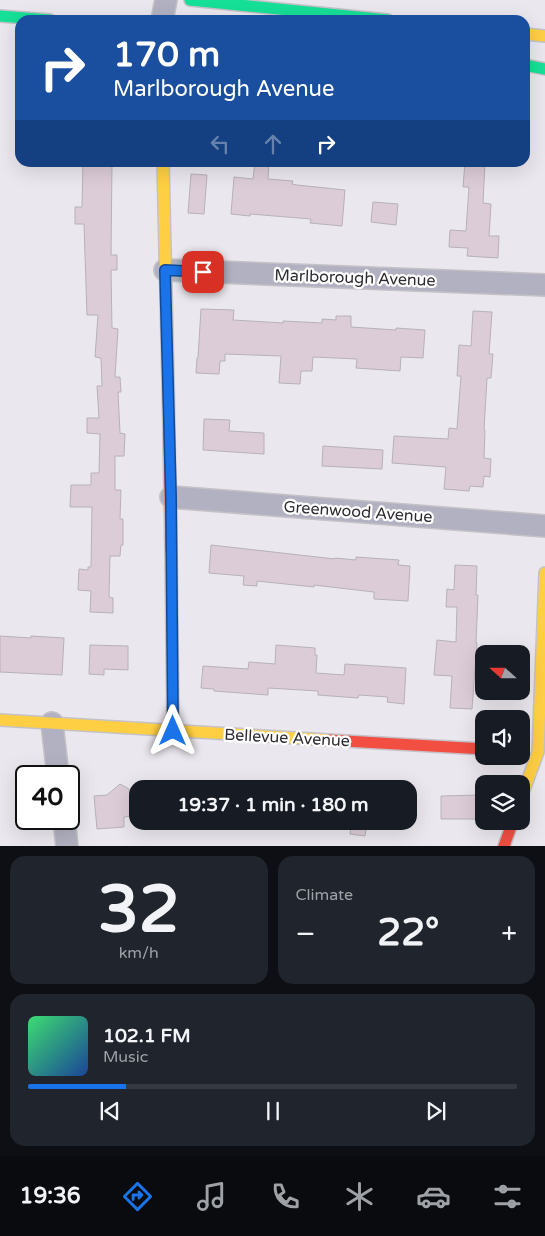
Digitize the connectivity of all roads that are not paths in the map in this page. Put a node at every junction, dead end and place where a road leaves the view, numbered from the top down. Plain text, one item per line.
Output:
1 (166, 0) edge
2 (190, 0) edge
3 (163, 15) edge
4 (338, 15) edge
5 (0, 16) edge
6 (15, 17) edge
7 (530, 34) edge
8 (545, 36) edge
9 (530, 66) edge
10 (545, 69) edge
11 (163, 167) edge
12 (165, 270) junction
13 (545, 285) edge
14 (171, 497) junction
15 (545, 526) edge
16 (545, 573) edge
17 (0, 720) edge
18 (52, 723) junction
19 (173, 731) junction
20 (475, 748) edge
21 (535, 752) edge
22 (57, 765) edge
23 (528, 775) edge
24 (65, 830) edge
25 (510, 830) edge
26 (67, 846) edge
27 (504, 846) edge

1 - 3 street
2 - 4 street
5 - 6 street
7 - 8 street
9 - 10 street
11 - 12 street
12 - 13 street, Marlborough Avenue
12 - 14 street
14 - 15 street, Greenwood Avenue
14 - 19 street
16 - 21 street
17 - 18 street, Bellevue Avenue
18 - 19 street, Bellevue Avenue
18 - 22 street
19 - 20 street, Bellevue Avenue
21 - 23 street
24 - 26 street
25 - 27 street

